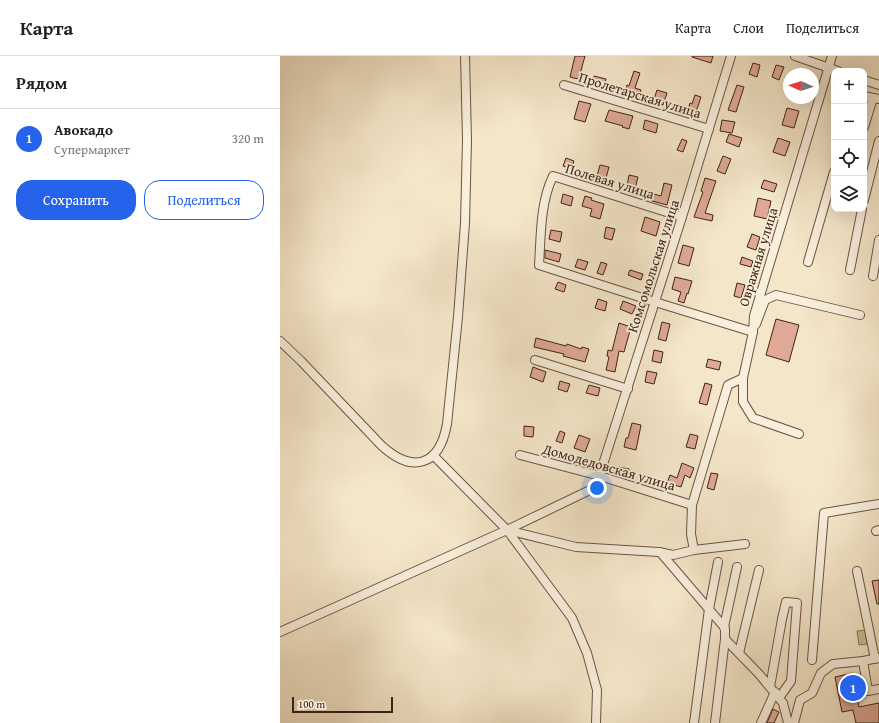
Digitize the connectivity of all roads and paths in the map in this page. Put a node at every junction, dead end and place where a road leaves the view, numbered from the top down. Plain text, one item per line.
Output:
1 (465, 56) edge
2 (731, 56) edge
3 (795, 56) edge
4 (832, 56) edge
5 (829, 68) junction
6 (867, 81) edge
7 (564, 85) dead end
8 (879, 85) edge
9 (876, 99) edge
10 (867, 120) edge
11 (709, 129) junction
12 (879, 141) edge
13 (833, 176) edge
14 (867, 188) edge
15 (861, 212) edge
16 (682, 217) junction
17 (879, 240) edge
18 (808, 262) dead end
19 (850, 270) dead end
20 (873, 276) dead end
21 (655, 302) junction
22 (860, 315) dead end
23 (753, 332) junction
24 (280, 341) edge
25 (535, 360) dead end
26 (743, 378) junction
27 (628, 389) junction
28 (799, 434) dead end
29 (433, 455) junction
30 (520, 455) dead end
31 (599, 480) junction
32 (879, 504) edge
33 (692, 505) junction
34 (507, 530) junction
35 (745, 544) dead end
36 (694, 550) junction
37 (659, 552) junction
38 (718, 562) dead end
39 (737, 567) dead end
40 (759, 570) dead end
41 (857, 571) dead end
42 (709, 609) junction
43 (724, 627) junction
44 (280, 632) edge
45 (725, 639) junction
46 (739, 653) junction
47 (877, 659) edge
48 (812, 660) dead end
49 (863, 661) junction
50 (879, 689) edge
51 (775, 692) junction
52 (789, 722) edge
53 (596, 723) edge
54 (694, 723) edge
55 (715, 723) edge
56 (761, 723) edge

1 - 29 street
2 - 11 street, Комсомольская улица
3 - 5 street
4 - 5 street, Овражная улица
5 - 23 street, Овражная улица
6 - 8 street
7 - 11 street, Пролетарская улица
9 - 10 street
11 - 16 street, Комсомольская улица
12 - 14 street
13 - 18 street
15 - 19 street
16 - 21 street, Комсомольская улица
16 - 21 street, Полевая улица
17 - 20 street
21 - 23 street
21 - 27 street, Комсомольская улица
22 - 23 street
23 - 26 street, Овражная улица
24 - 29 street
25 - 27 street
26 - 28 street, Овражная улица
26 - 33 street
27 - 31 street, Комсомольская улица
29 - 34 street
30 - 31 street, Домодедовская улица
31 - 33 street, Домодедовская улица
31 - 34 street
32 - 48 street
33 - 36 street
34 - 37 street
34 - 44 street
34 - 53 street
35 - 36 street
36 - 37 street
37 - 42 street
38 - 42 street
39 - 43 street
40 - 46 street
41 - 47 street
42 - 43 street
42 - 54 street
43 - 45 street
45 - 46 street
45 - 55 street
46 - 51 street
47 - 49 street
49 - 50 street
49 - 52 street
51 - 51 street
51 - 52 street
51 - 56 street

